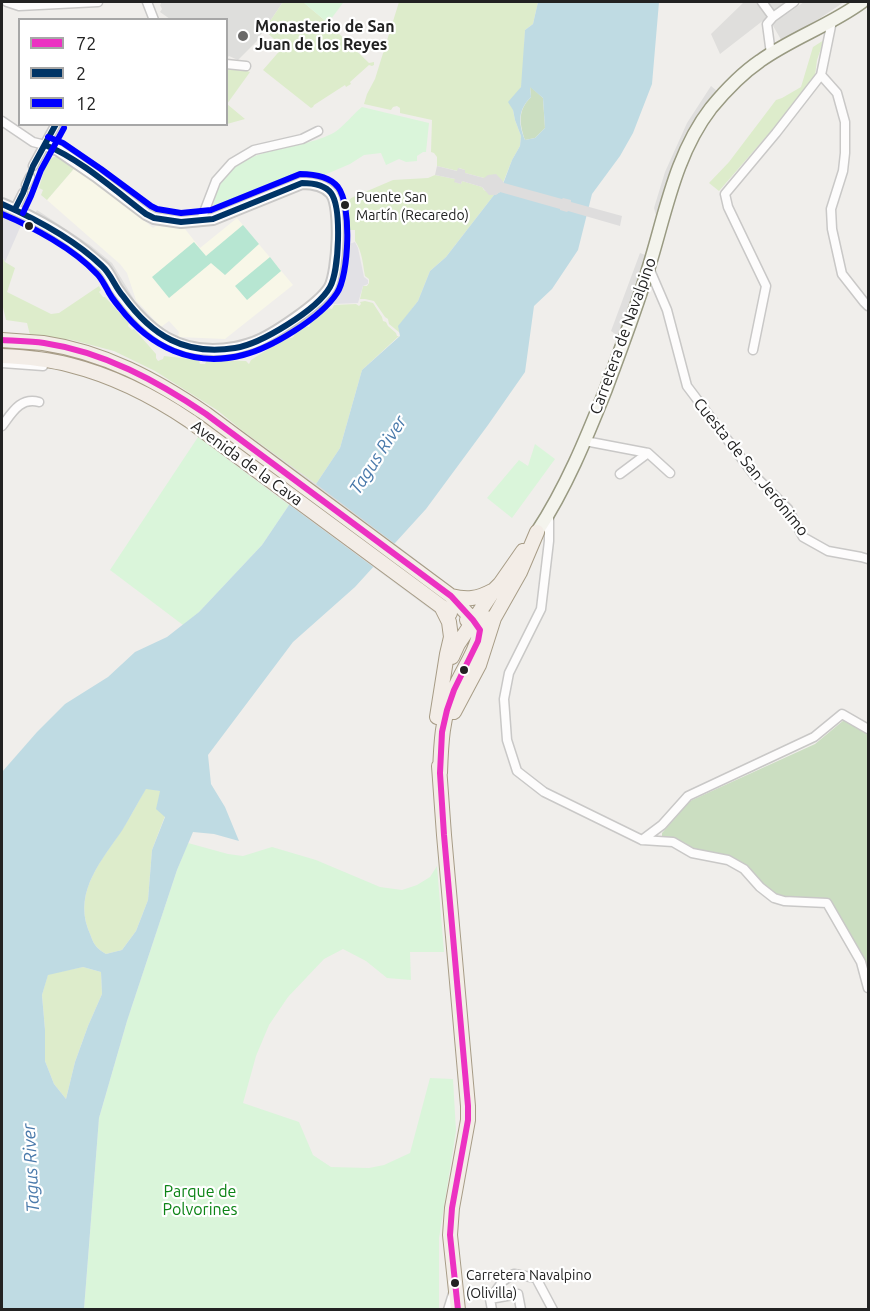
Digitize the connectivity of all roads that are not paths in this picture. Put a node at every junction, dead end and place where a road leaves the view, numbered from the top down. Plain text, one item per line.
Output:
1 (7, 2) edge
2 (98, 2) edge
3 (147, 2) edge
4 (762, 2) edge
5 (794, 2) edge
6 (862, 2) edge
7 (773, 17) junction
8 (153, 18) edge
9 (832, 21) junction
10 (771, 54) junction
11 (228, 64) edge
12 (246, 66) dead end
13 (821, 75) junction
14 (2, 121) edge
15 (55, 126) edge
16 (318, 131) dead end
17 (45, 145) junction
18 (33, 166) dead end
19 (26, 185) dead end
20 (2, 204) edge
21 (15, 210) junction
22 (201, 220) junction
23 (649, 268) junction
24 (868, 306) edge
25 (2, 340) edge
26 (753, 350) dead end
27 (2, 356) edge
28 (2, 363) edge
29 (94, 372) junction
30 (39, 402) dead end
31 (2, 426) edge
32 (585, 441) junction
33 (648, 453) junction
34 (670, 473) dead end
35 (620, 474) dead end
36 (549, 513) junction
37 (537, 532) junction
38 (868, 559) edge
39 (494, 590) junction
40 (451, 597) junction
41 (442, 609) junction
42 (494, 618) junction
43 (473, 620) junction
44 (443, 681) junction
45 (868, 729) edge
46 (440, 773) junction
47 (642, 840) junction
48 (868, 988) edge
49 (455, 1288) junction
50 (490, 1299) junction
51 (448, 1310) edge
52 (458, 1310) edge
53 (492, 1310) edge
54 (521, 1310) edge
55 (553, 1310) edge

1 - 2 street
3 - 8 street
4 - 7 street
5 - 7 street
6 - 9 main road, Carretera de Navalpino
7 - 10 street
9 - 10 main road, Carretera de Navalpino
9 - 13 street
10 - 23 main road, Carretera de Navalpino
11 - 12 street
13 - 24 street
13 - 26 street
14 - 17 street
15 - 17 street
16 - 22 street
17 - 18 street
17 - 22 street
19 - 21 street
20 - 21 street
21 - 22 street
23 - 32 main road, Carretera de Navalpino
23 - 38 street, Cuesta de San Jerónimo
25 - 40 main road, Avenida de la Cava
27 - 29 main road, Avenida de la Cava
28 - 29 street, Avenida de la Cava
29 - 41 main road, Avenida de la Cava
30 - 31 street
32 - 33 street
32 - 36 main road, Carretera de Navalpino
33 - 34 street
33 - 35 street
36 - 37 main road, Carretera de Navalpino
36 - 47 street
37 - 39 main road
37 - 42 main road
39 - 40 main road
39 - 43 main road
40 - 43 main road, Avenida de la Cava
41 - 43 main road, Avenida de la Cava
41 - 44 main road
42 - 43 main road
42 - 46 main road
43 - 44 main road
43 - 46 main road
44 - 46 main road
45 - 47 street
46 - 49 main road
47 - 48 street
49 - 51 street
49 - 52 main road
50 - 53 street
50 - 54 street
50 - 55 street

